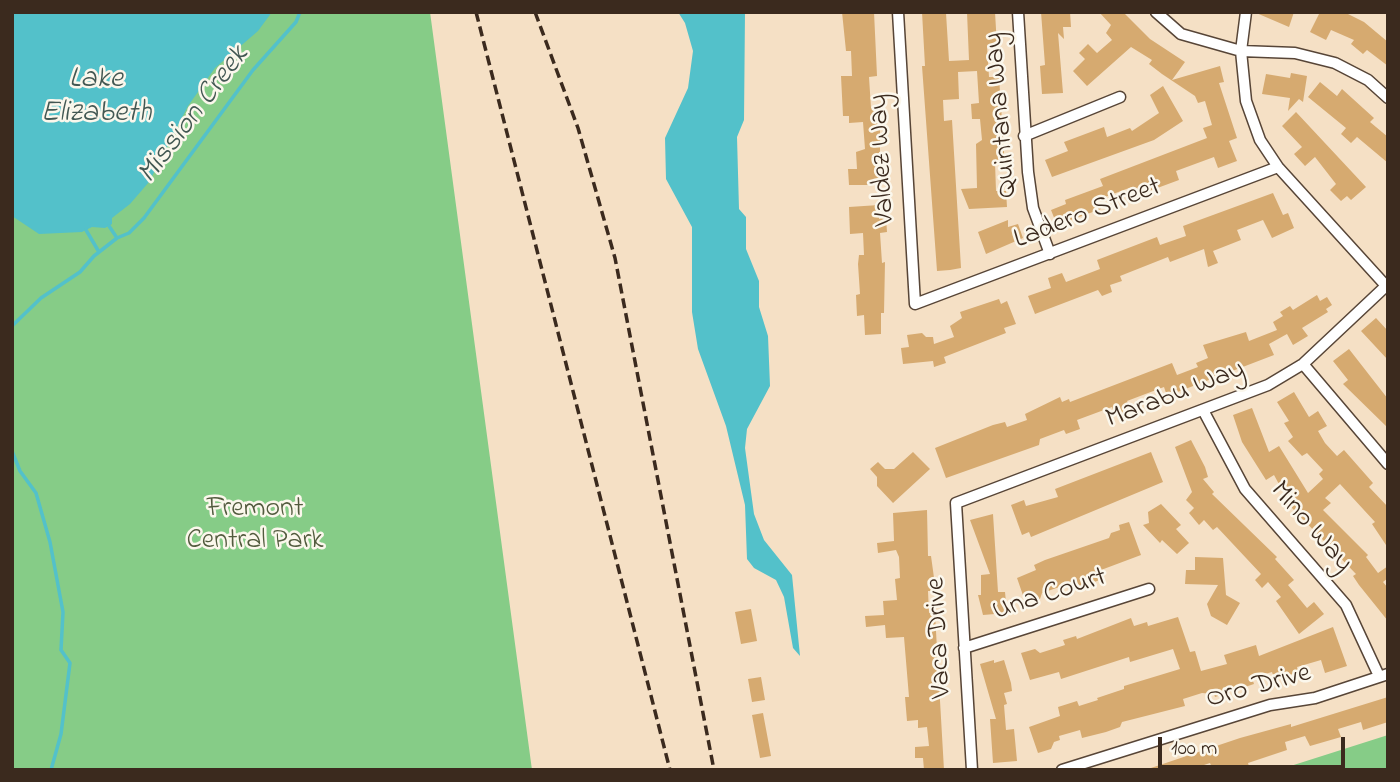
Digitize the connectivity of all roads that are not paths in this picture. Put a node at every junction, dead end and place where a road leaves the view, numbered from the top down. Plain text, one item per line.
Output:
1 (898, 12) edge
2 (1018, 12) edge
3 (1156, 12) edge
4 (1246, 12) edge
5 (1241, 51) junction
6 (1120, 97) dead end
7 (1388, 98) edge
8 (1024, 136) junction
9 (1278, 167) junction
10 (1051, 254) junction
11 (1387, 287) edge
12 (915, 304) joint
13 (1303, 364) junction
14 (1203, 410) junction
15 (1388, 464) edge
16 (956, 503) joint
17 (1149, 589) dead end
18 (964, 648) junction
19 (1384, 675) edge
20 (972, 770) edge
21 (1062, 770) edge

1 - 12 street, Valdez Way
2 - 8 street, Quintana Way
3 - 5 street
4 - 5 street
5 - 7 street
5 - 9 street
6 - 8 street
8 - 10 street, Quintana Way
9 - 10 street, Ladero Street
9 - 11 street
10 - 12 street, Ladero Street
11 - 13 street, Marabu Way
13 - 14 street, Marabu Way
13 - 15 street
14 - 16 street, Marabu Way
14 - 19 street, Mino Way
16 - 18 street, Vaca Drive
17 - 18 street, Una Court
18 - 20 street, Vaca Drive
19 - 21 street, Oro Drive

